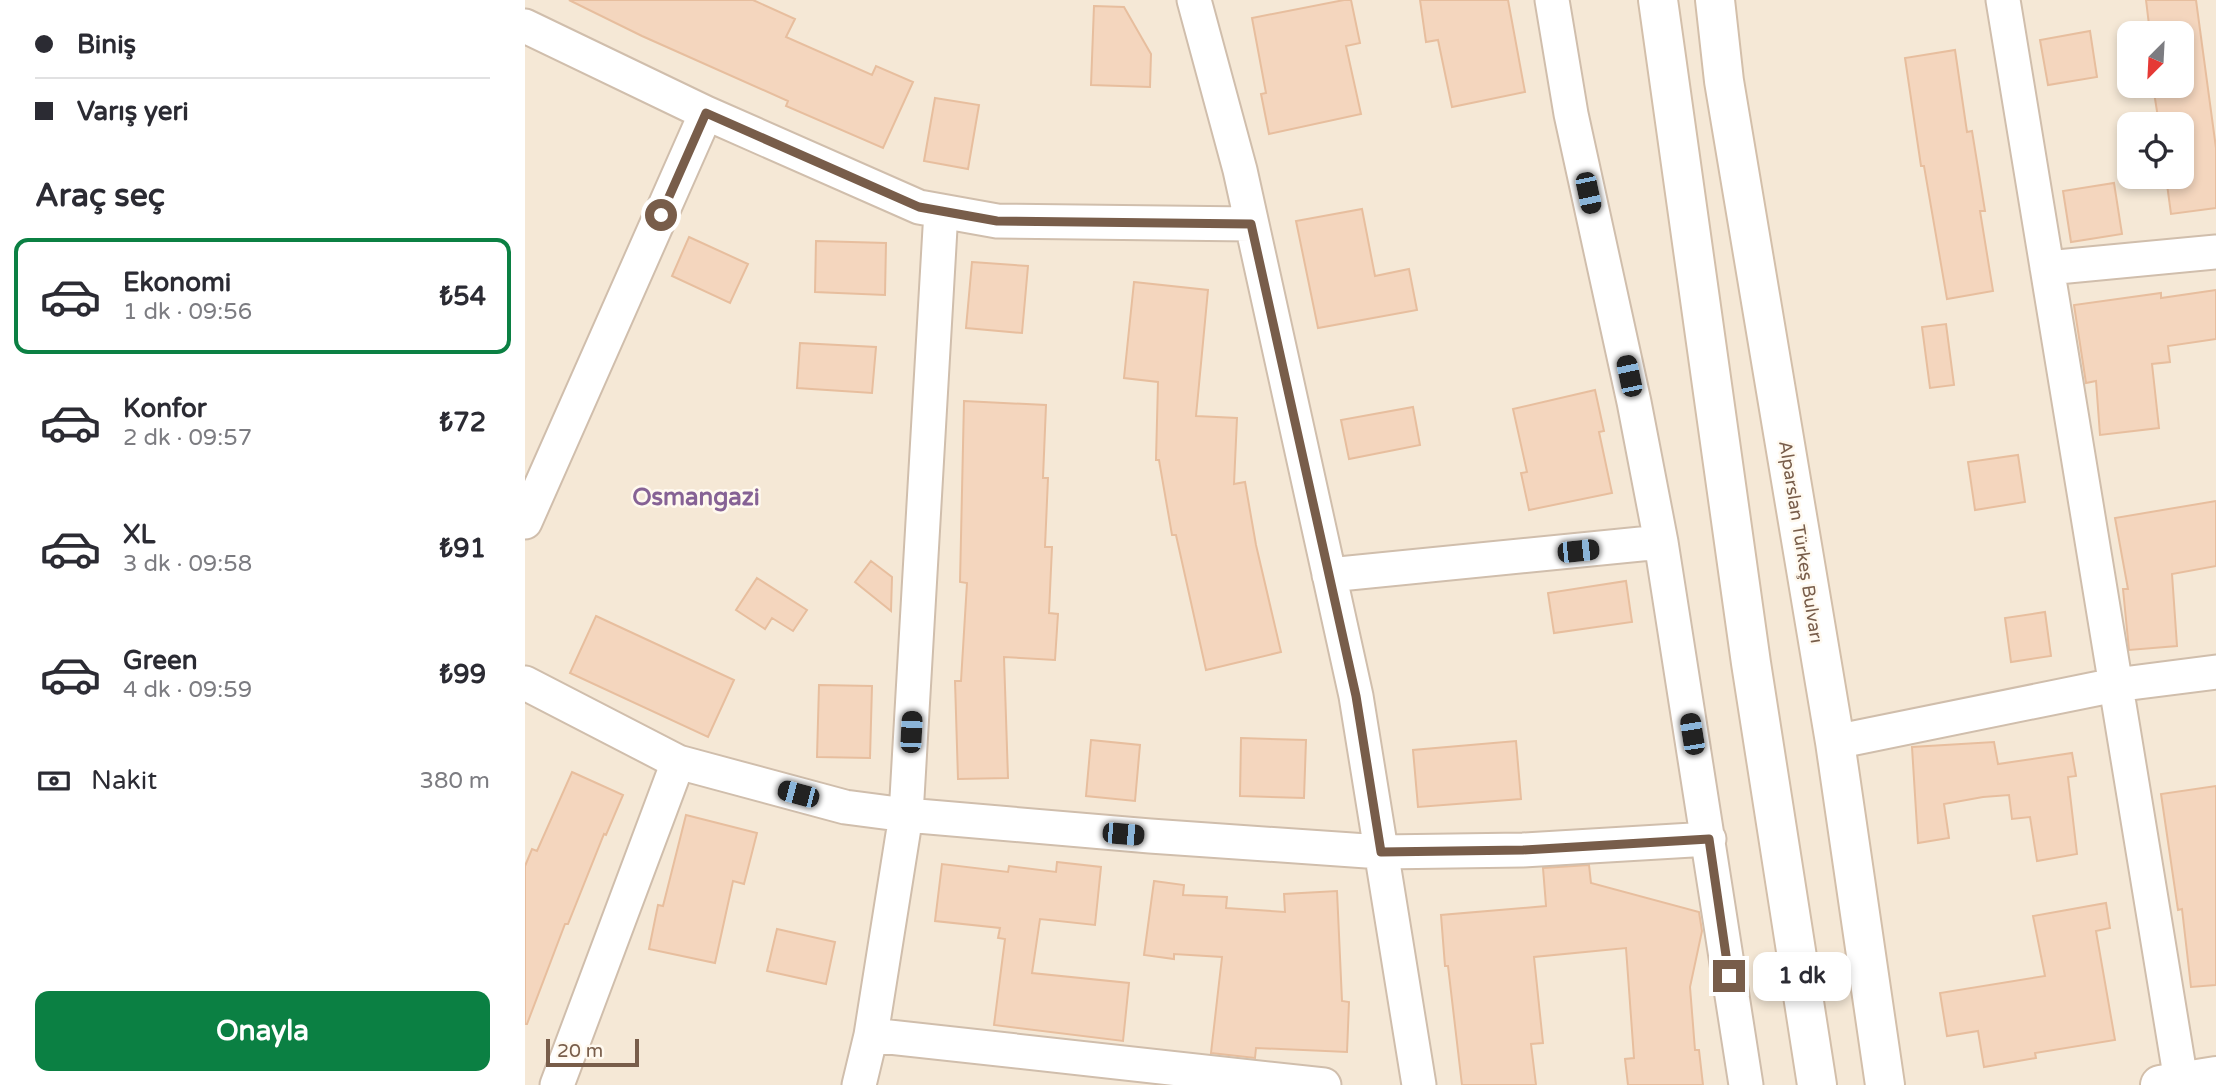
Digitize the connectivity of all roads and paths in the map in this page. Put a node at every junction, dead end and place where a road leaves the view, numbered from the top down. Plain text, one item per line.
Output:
1 (1194, 0) edge
2 (1552, 0) edge
3 (1658, 0) edge
4 (1715, 0) edge
5 (2003, 0) edge
6 (525, 26) edge
7 (706, 113) junction
8 (941, 211) junction
9 (1251, 224) junction
10 (2216, 252) edge
11 (2047, 268) junction
12 (525, 522) edge
13 (1661, 542) junction
14 (1329, 575) junction
15 (2216, 672) edge
16 (525, 683) edge
17 (2115, 685) junction
18 (1835, 742) junction
19 (678, 762) junction
20 (906, 814) junction
21 (1709, 839) junction
22 (1381, 852) junction
23 (871, 1035) junction
24 (2186, 1081) edge
25 (557, 1085) edge
26 (859, 1085) edge
27 (1324, 1085) edge
28 (1419, 1085) edge
29 (1746, 1085) edge
30 (1817, 1085) edge
31 (1885, 1085) edge

1 - 9 street
2 - 13 street
3 - 30 main road
4 - 18 main road, Alparslan Türkeş Bulvarı
5 - 11 street
6 - 7 street
7 - 8 street
7 - 12 street
8 - 9 street
8 - 20 street
9 - 14 street
10 - 11 street
11 - 17 street
13 - 14 street
13 - 21 street
14 - 22 street
15 - 17 street
16 - 19 street
17 - 18 street
17 - 24 street
18 - 31 main road, Alparslan Türkeş Bulvarı
19 - 20 street
19 - 25 street
20 - 22 street
20 - 23 street
21 - 22 street
21 - 29 street
22 - 28 street
23 - 26 street
23 - 27 street

